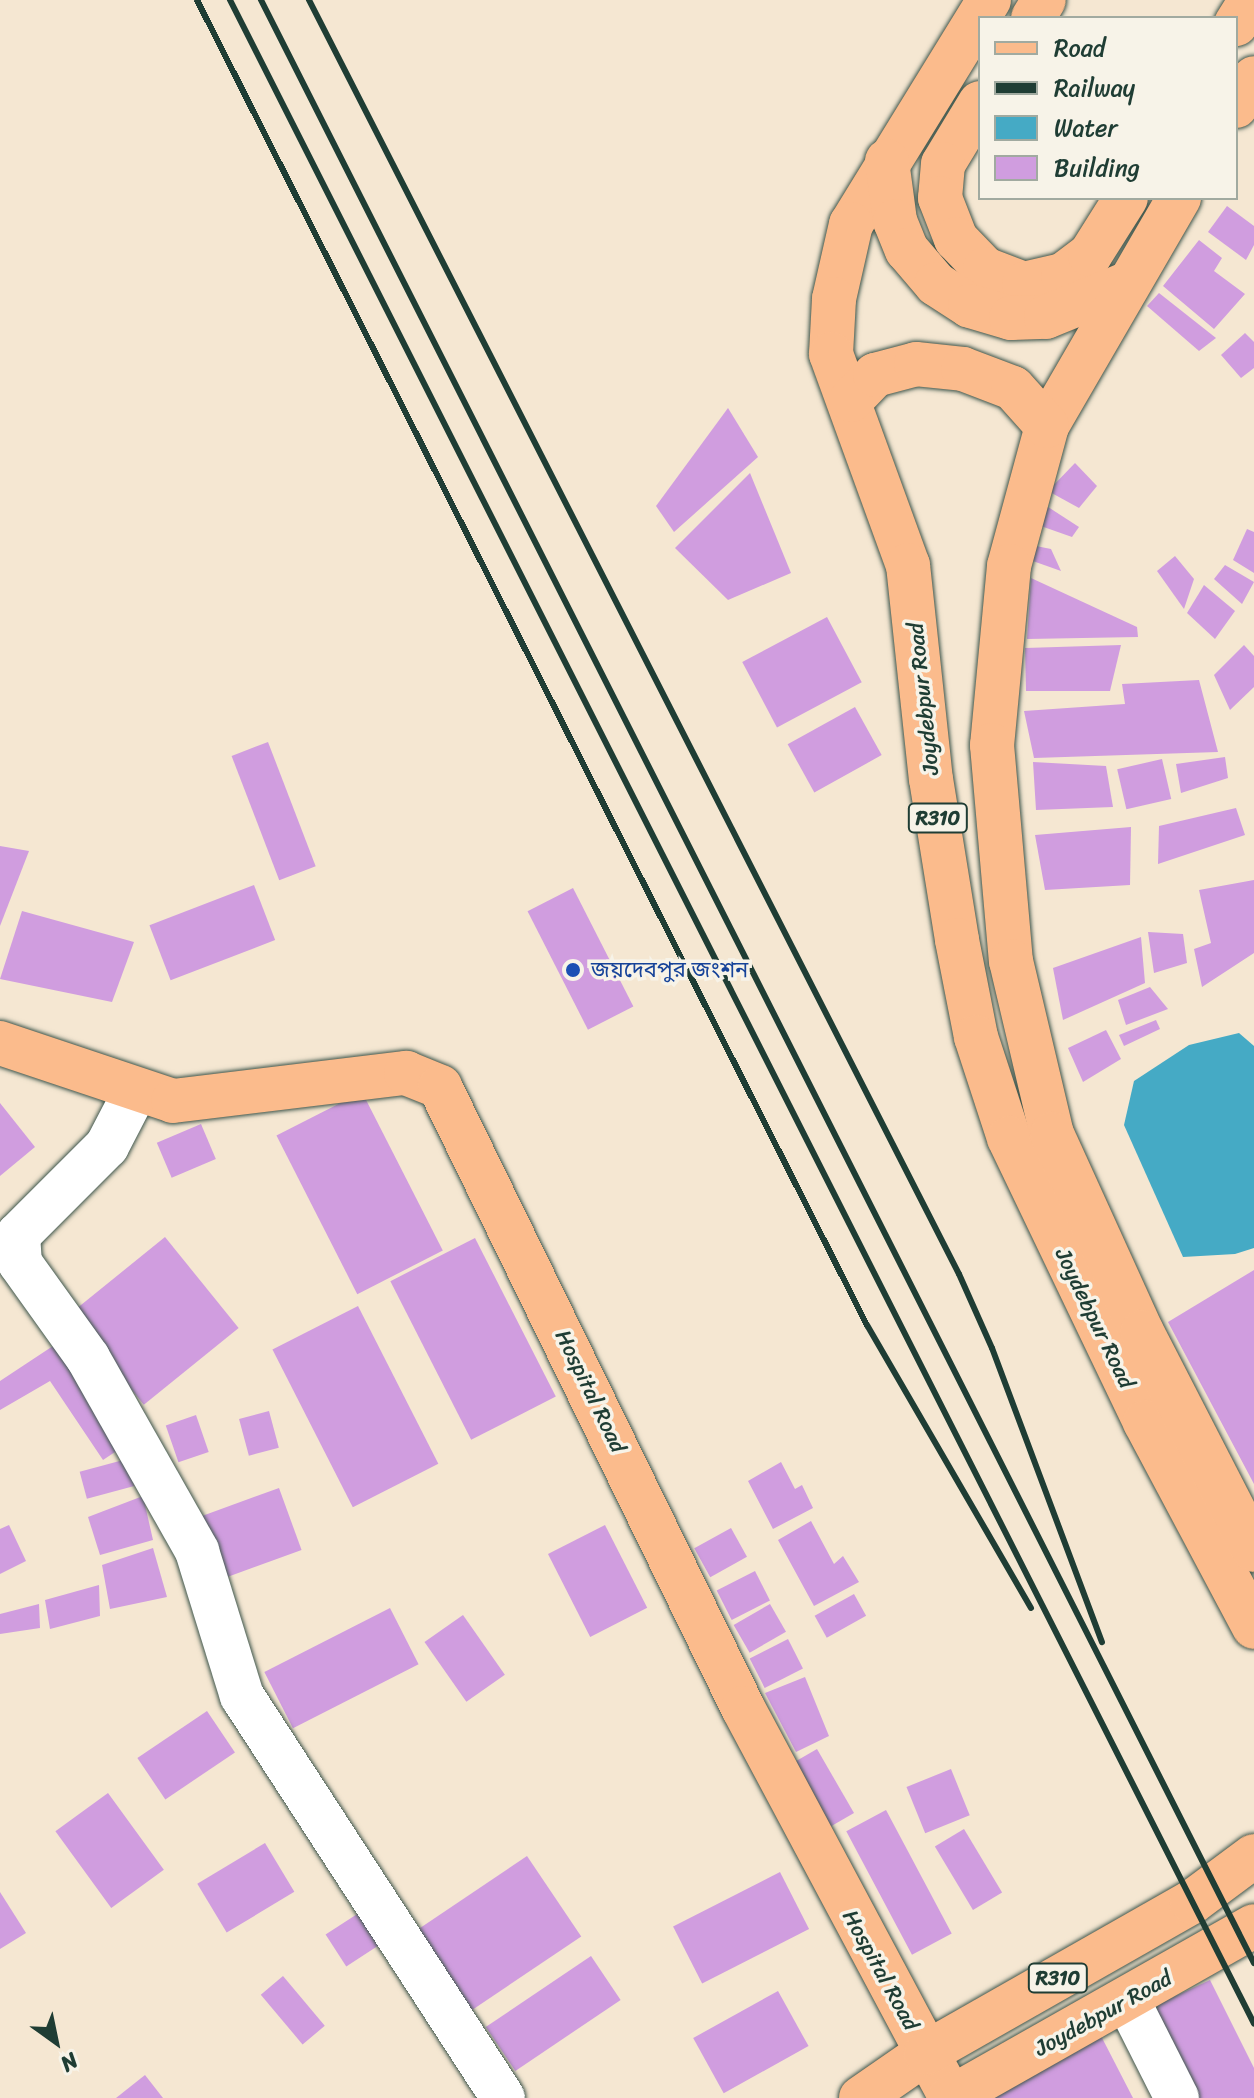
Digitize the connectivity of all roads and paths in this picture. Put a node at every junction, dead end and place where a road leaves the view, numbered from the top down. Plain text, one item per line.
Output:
1 (1251, 0) edge
2 (978, 17) edge
3 (1238, 21) edge
4 (1254, 78) edge
5 (1238, 103) edge
6 (978, 106) edge
7 (887, 161) junction
8 (1125, 200) edge
9 (1178, 200) edge
10 (1124, 285) junction
11 (851, 400) junction
12 (1047, 426) junction
13 (0, 1043) edge
14 (135, 1092) junction
15 (1254, 1550) edge
16 (1254, 1627) edge
17 (1254, 1856) edge
18 (1254, 1926) edge
19 (1127, 1999) junction
20 (926, 2053) junction
21 (503, 2098) edge
22 (861, 2098) edge
23 (950, 2098) edge
24 (1177, 2098) edge

1 - 3 main road
2 - 7 main road, Joydebpur Road / R310
4 - 5 main road
6 - 8 main road
7 - 10 main road
7 - 11 main road, Joydebpur Road / R310
9 - 10 main road, Joydebpur Road / R310
10 - 12 main road, Joydebpur Road / R310
11 - 12 main road
11 - 16 main road, Joydebpur Road / R310
12 - 15 main road, Joydebpur Road / R310
13 - 14 main road, Hospital Road
14 - 20 main road, Hospital Road
14 - 21 street
17 - 20 main road, R310
18 - 19 main road, Joydebpur Road / R310
19 - 23 main road, Joydebpur Road / R310
19 - 24 street
20 - 22 main road, R310
20 - 23 main road, Hospital Road

